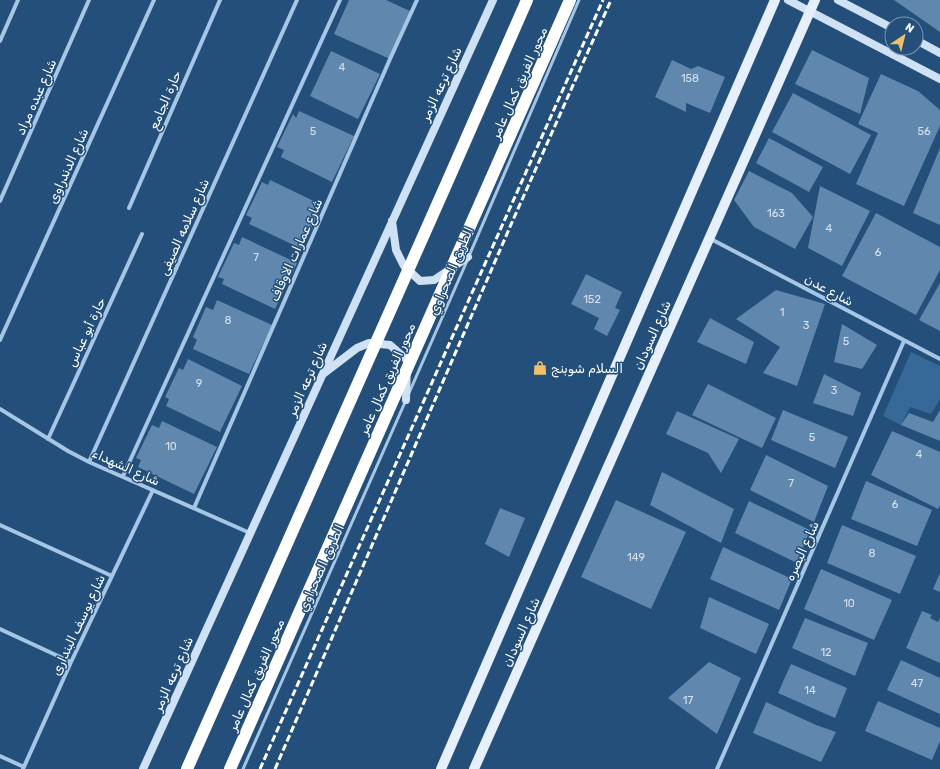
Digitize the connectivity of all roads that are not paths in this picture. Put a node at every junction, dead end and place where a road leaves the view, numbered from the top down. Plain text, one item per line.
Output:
1 (18, 0) edge
2 (90, 0) edge
3 (154, 0) edge
4 (220, 0) edge
5 (297, 0) edge
6 (340, 0) edge
7 (417, 0) edge
8 (493, 0) edge
9 (527, 0) edge
10 (570, 0) edge
11 (579, 0) edge
12 (775, 0) edge
13 (788, 0) edge
14 (815, 0) edge
15 (838, 0) edge
16 (810, 11) junction
17 (884, 24) edge
18 (0, 41) edge
19 (924, 44) edge
20 (940, 53) edge
21 (940, 79) edge
22 (0, 202) edge
23 (129, 208) dead end
24 (392, 220) junction
25 (142, 234) dead end
26 (709, 238) junction
27 (468, 257) junction
28 (0, 340) edge
29 (904, 341) junction
30 (940, 359) edge
31 (322, 375) junction
32 (406, 400) junction
33 (0, 410) edge
34 (48, 439) junction
35 (89, 462) junction
36 (123, 476) junction
37 (153, 490) junction
38 (194, 508) junction
39 (0, 525) edge
40 (250, 533) junction
41 (112, 576) junction
42 (0, 630) edge
43 (71, 662) junction
44 (0, 756) edge
45 (23, 768) edge
46 (143, 769) edge
47 (187, 769) edge
48 (230, 769) edge
49 (243, 769) edge
50 (442, 769) edge
51 (474, 769) edge
52 (717, 769) edge

1 - 18 street
2 - 22 street, شارع عبده مراد
3 - 28 street, شارع الدندراوى
4 - 23 street, حارة الجامع
5 - 35 street, شارع سلامه الصيفى
6 - 36 street
7 - 38 street, شارع عمارات الاوقاف
8 - 24 street, شارع ترعه الزمر
9 - 47 highway, محور الفريق كمال عامر, bridge
10 - 48 highway, محور الفريق كمال عامر, bridge
11 - 27 lane, الطريق الصحراوي
12 - 50 main road, شارع السودان
13 - 16 street
14 - 16 main road, شارع السودان
15 - 17 street
16 - 21 street
16 - 26 main road, شارع السودان
19 - 20 street
24 - 27 street
24 - 31 street, شارع ترعه الزمر
25 - 34 street, حارة أبو عباس
26 - 29 street, شارع عدن
26 - 51 main road, شارع السودان
27 - 32 lane, الطريق الصحراوي
29 - 30 street, شارع عدن
29 - 52 street, شارع البصره
31 - 32 street
31 - 40 street, شارع ترعه الزمر
32 - 49 lane, الطريق الصحراوي
33 - 34 street, شارع الشهداء
34 - 35 street, شارع الشهداء
35 - 36 street, شارع الشهداء
36 - 37 street, شارع الشهداء
37 - 38 street, شارع الشهداء
37 - 41 street, شارع يوسف البندارى
38 - 40 street, شارع الشهداء
39 - 41 street
40 - 46 street, شارع ترعه الزمر
41 - 43 street, شارع يوسف البندارى
42 - 43 street
43 - 45 street, شارع يوسف البندارى
44 - 45 street

